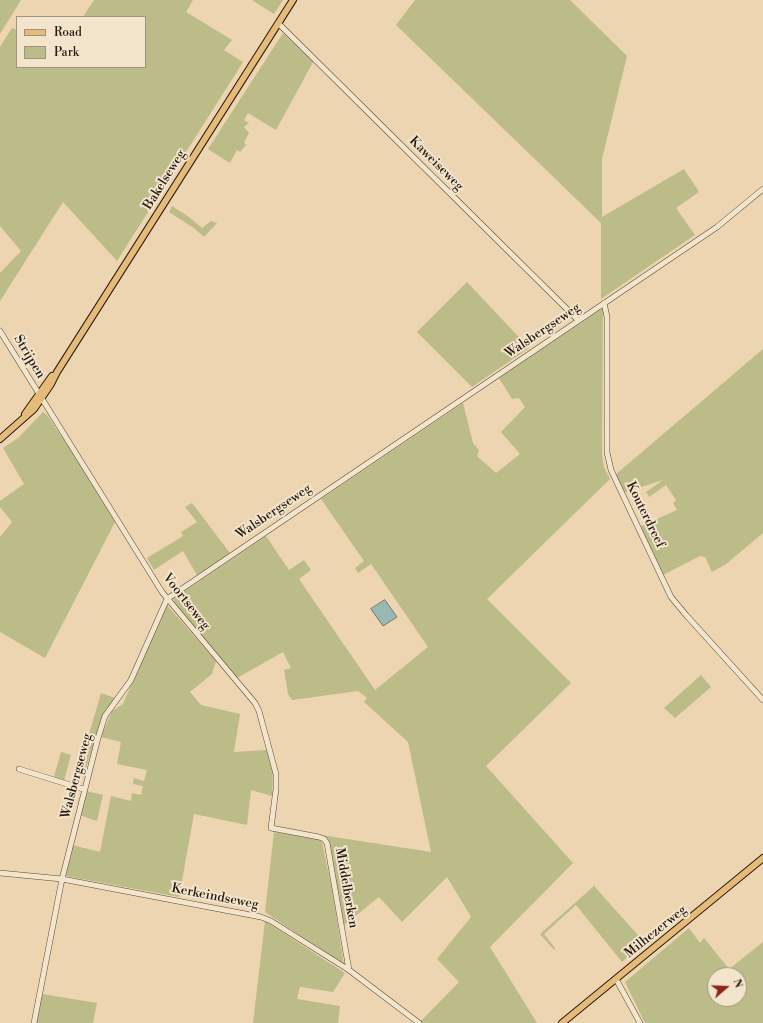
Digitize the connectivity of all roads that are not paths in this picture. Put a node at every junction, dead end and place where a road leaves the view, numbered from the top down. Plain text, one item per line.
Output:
1 (293, 0) edge
2 (278, 23) junction
3 (763, 189) edge
4 (604, 303) junction
5 (578, 320) junction
6 (0, 331) edge
7 (40, 397) junction
8 (0, 439) edge
9 (167, 599) junction
10 (763, 700) edge
11 (19, 769) dead end
12 (84, 789) junction
13 (271, 828) joint
14 (763, 858) edge
15 (0, 873) edge
16 (62, 879) junction
17 (349, 970) junction
18 (616, 979) junction
19 (34, 1023) edge
20 (419, 1023) edge
21 (562, 1023) edge
22 (640, 1023) edge

1 - 2 main road, Bakelseweg
2 - 5 street, Kaweiseweg
2 - 7 main road, Bakelseweg
3 - 4 street, Walsbergseweg
4 - 5 street, Walsbergseweg
4 - 10 street, Kouterdreef
5 - 9 street, Walsbergseweg
6 - 7 street, Strijpen
7 - 8 main road, Bakelseweg
7 - 9 street, Voortseweg
9 - 12 street, Walsbergseweg
9 - 13 street, Voortseweg
11 - 12 street
12 - 16 street, Walsbergseweg
13 - 17 street, Middelberken
14 - 18 main road, Milhezerweg
15 - 16 street, Kerkeindseweg
16 - 17 street, Kerkeindseweg
16 - 19 street, Walsbergseweg
17 - 20 street, Kerkeindseweg
18 - 21 main road, Milhezerweg
18 - 22 street

